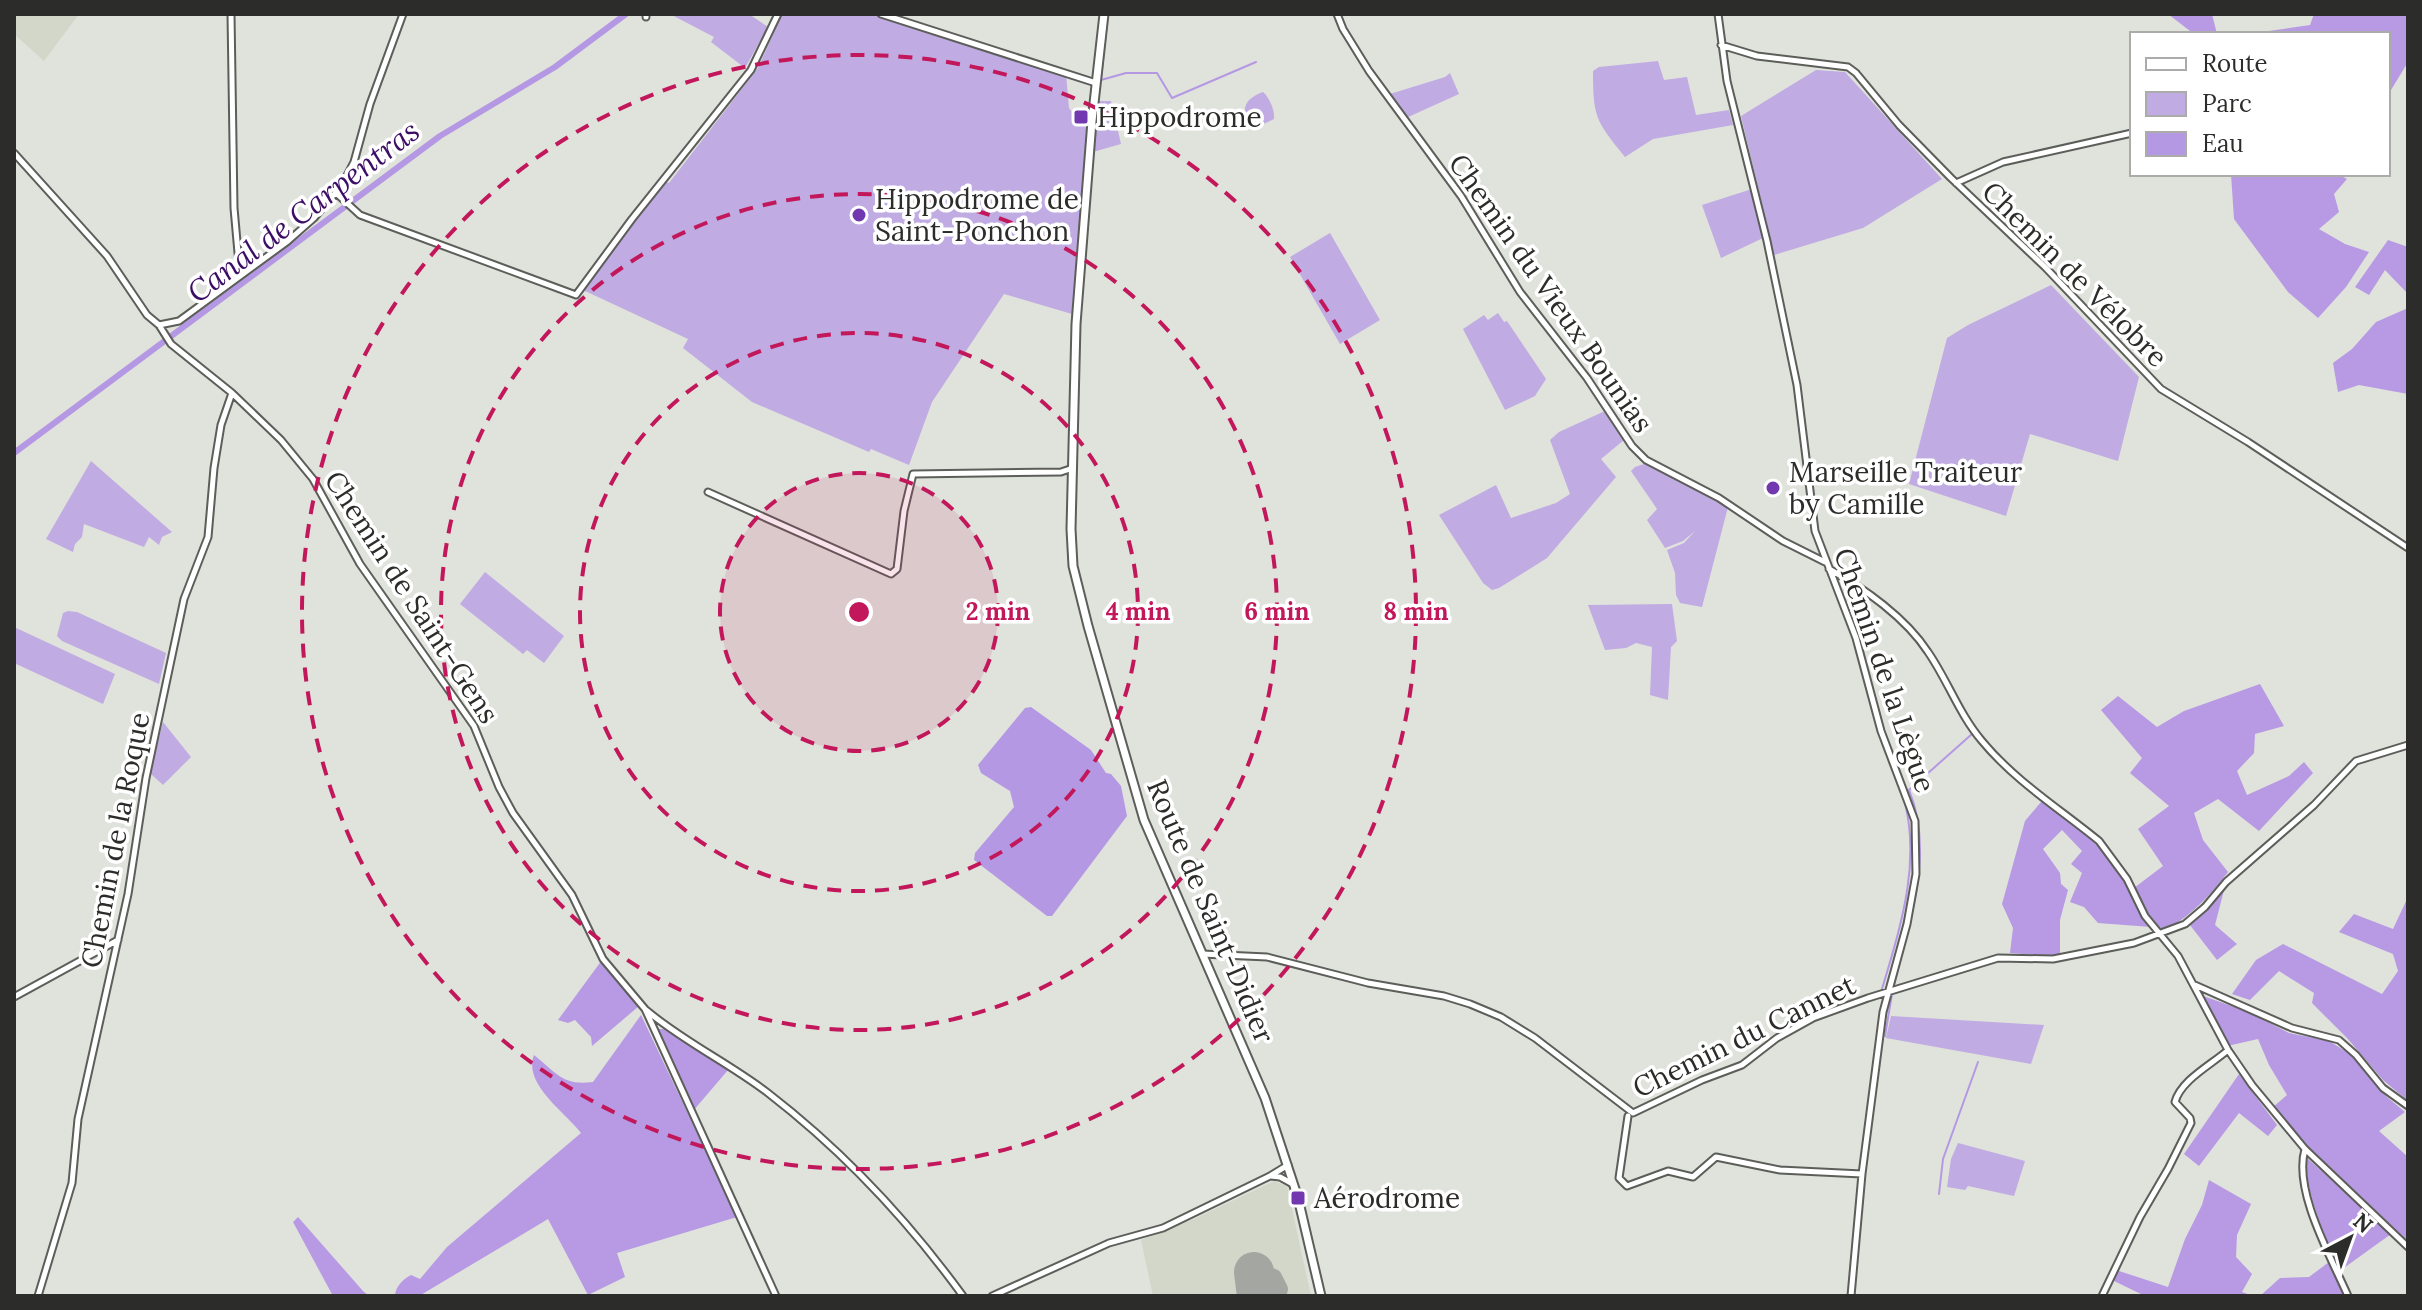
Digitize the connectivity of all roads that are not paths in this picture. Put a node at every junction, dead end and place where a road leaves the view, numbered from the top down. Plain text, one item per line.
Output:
1 (231, 14) edge
2 (403, 14) edge
3 (778, 14) edge
4 (881, 14) edge
5 (1104, 14) edge
6 (1337, 14) edge
7 (1718, 14) edge
8 (1721, 45) junction
9 (1096, 83) junction
10 (2130, 133) edge
11 (14, 153) edge
12 (1956, 183) junction
13 (336, 193) junction
14 (240, 276) junction
15 (159, 325) junction
16 (232, 393) junction
17 (1073, 468) junction
18 (708, 492) dead end
19 (2408, 548) edge
20 (1828, 566) junction
21 (2408, 745) edge
22 (2161, 935) junction
23 (119, 939) junction
24 (1202, 954) junction
25 (2194, 984) junction
26 (1887, 992) junction
27 (14, 997) edge
28 (645, 1009) junction
29 (2228, 1050) junction
30 (2408, 1106) edge
31 (1628, 1116) dead end
32 (2305, 1149) junction
33 (1290, 1167) junction
34 (1862, 1174) junction
35 (1273, 1176) junction
36 (1295, 1186) junction
37 (2408, 1247) edge
38 (38, 1296) edge
39 (776, 1296) edge
40 (963, 1296) edge
41 (992, 1296) edge
42 (1321, 1296) edge
43 (1851, 1296) edge
44 (2102, 1296) edge
45 (2348, 1296) edge

1 - 14 street
2 - 13 street
3 - 13 street
4 - 9 street
5 - 9 main road, Route de Saint-Didier
6 - 20 street, Chemin du Vieux Bounias
7 - 8 street, Chemin de la Lègue
8 - 12 street, Chemin de Vélobre
8 - 20 street, Chemin de la Lègue
9 - 17 main road, Route de Saint-Didier
10 - 12 street
11 - 15 street, Chemin de Saint-Gens
12 - 19 street, Chemin de Vélobre
13 - 14 street
14 - 15 street
15 - 16 street, Chemin de Saint-Gens
16 - 23 street, Chemin de la Roque
16 - 28 street, Chemin de Saint-Gens
17 - 18 street
17 - 24 main road, Route de Saint-Didier
20 - 22 street, Chemin du Vieux Bounias
20 - 26 street, Chemin de la Lègue
21 - 22 street, Chemin du Cannet
22 - 25 street, Chemin du Vieux Bounias
22 - 26 street, Chemin du Cannet
23 - 27 street
23 - 38 street, Chemin de la Roque
24 - 26 street, Chemin du Cannet
24 - 33 main road, Route de Saint-Didier
25 - 29 street, Chemin du Vieux Bounias
25 - 30 street
26 - 34 street, Chemin de la Lègue
28 - 39 street, Chemin de Saint-Gens
28 - 40 street
29 - 32 street, Chemin du Vieux Bounias
29 - 44 street
31 - 34 street
32 - 37 street, Chemin du Vieux Bounias
32 - 45 street
33 - 35 street
33 - 36 main road, Route de Saint-Didier
34 - 43 street, Chemin de la Lègue
35 - 36 street
35 - 41 street
36 - 42 main road, Route de Saint-Didier

